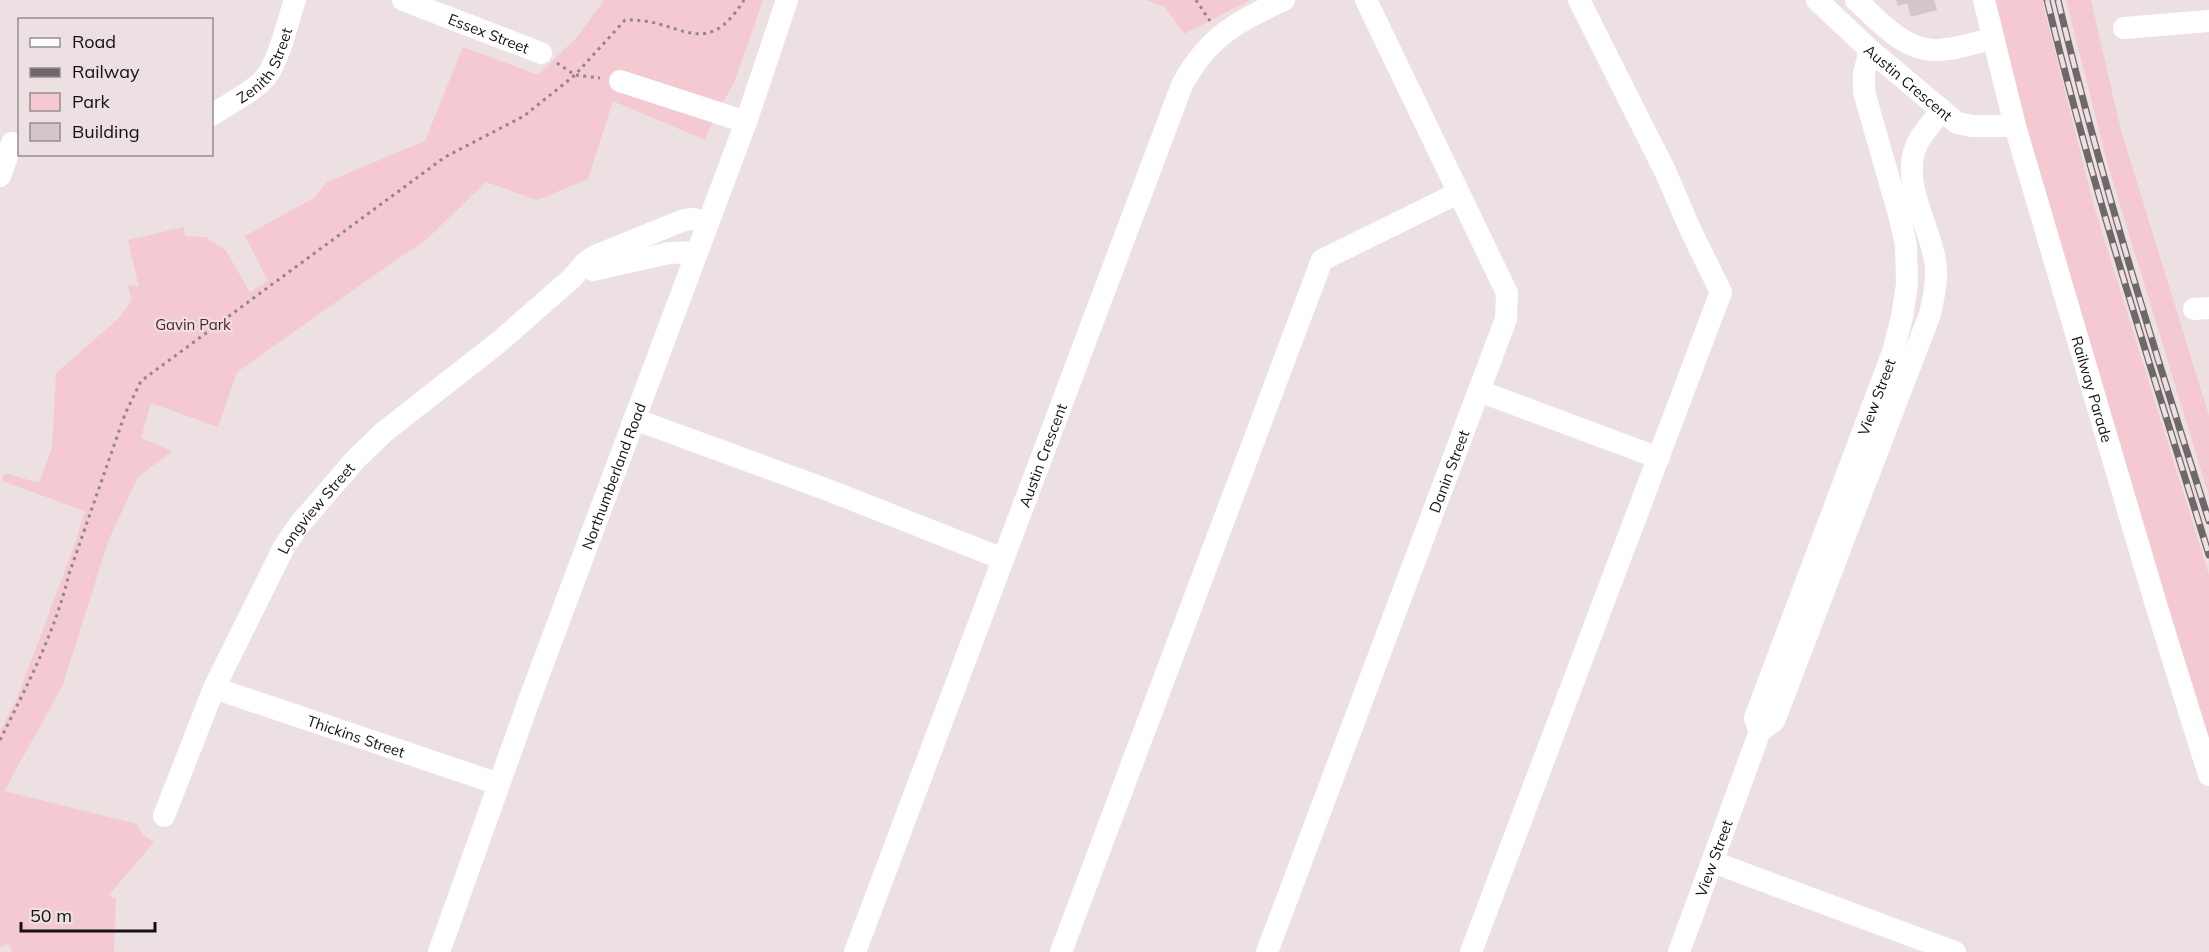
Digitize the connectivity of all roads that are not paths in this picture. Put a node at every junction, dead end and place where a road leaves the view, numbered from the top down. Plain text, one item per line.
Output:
1 (296, 0) edge
2 (403, 0) edge
3 (787, 0) edge
4 (1284, 0) edge
5 (1366, 0) edge
6 (1579, 0) edge
7 (1816, 0) edge
8 (1856, 0) edge
9 (1984, 0) edge
10 (2209, 21) edge
11 (2124, 28) dead end
12 (1992, 39) junction
13 (1870, 50) junction
14 (541, 53) road end
15 (620, 81) road end
16 (1942, 110) junction
17 (213, 114) edge
18 (746, 122) junction
19 (2015, 126) junction
20 (11, 142) edge
21 (0, 176) edge
22 (1458, 193) junction
23 (707, 222) junction
24 (697, 252) junction
25 (572, 278) junction
26 (1479, 391) junction
27 (634, 419) junction
28 (1659, 458) junction
29 (1003, 559) junction
30 (214, 688) junction
31 (1760, 731) junction
32 (2209, 775) edge
33 (499, 784) junction
34 (164, 816) dead end
35 (1713, 862) junction
36 (439, 952) edge
37 (855, 952) edge
38 (1061, 952) edge
39 (1267, 952) edge
40 (1471, 952) edge
41 (1679, 952) edge
42 (1955, 952) edge

1 - 17 street, Zenith Street
2 - 14 street, Essex Street
3 - 18 street, Northumberland Road
4 - 29 street, Austin Crescent
5 - 22 street, Danin Street
6 - 28 street
7 - 13 street, Austin Crescent
8 - 12 street, Austin Crescent
9 - 12 street, Railway Parade
10 - 11 street
12 - 19 street, Railway Parade
13 - 16 street, Austin Crescent
13 - 31 street, View Street
15 - 18 street
16 - 19 street, Austin Crescent
16 - 31 street, View Street
18 - 23 street, Northumberland Road
19 - 32 street, Railway Parade
20 - 21 street
22 - 26 street, Danin Street
22 - 38 street
23 - 24 street, Northumberland Road
23 - 25 street, Longview Street
24 - 25 street, Longview Street
24 - 27 street, Northumberland Road
25 - 30 street, Longview Street
26 - 28 street
26 - 39 street, Danin Street
27 - 29 street
27 - 33 street, Northumberland Road
28 - 40 street
29 - 37 street, Austin Crescent
30 - 33 street, Thickins Street
30 - 34 street, Longview Street
31 - 35 street, View Street
33 - 36 street, Northumberland Road
35 - 41 street, View Street
35 - 42 street

